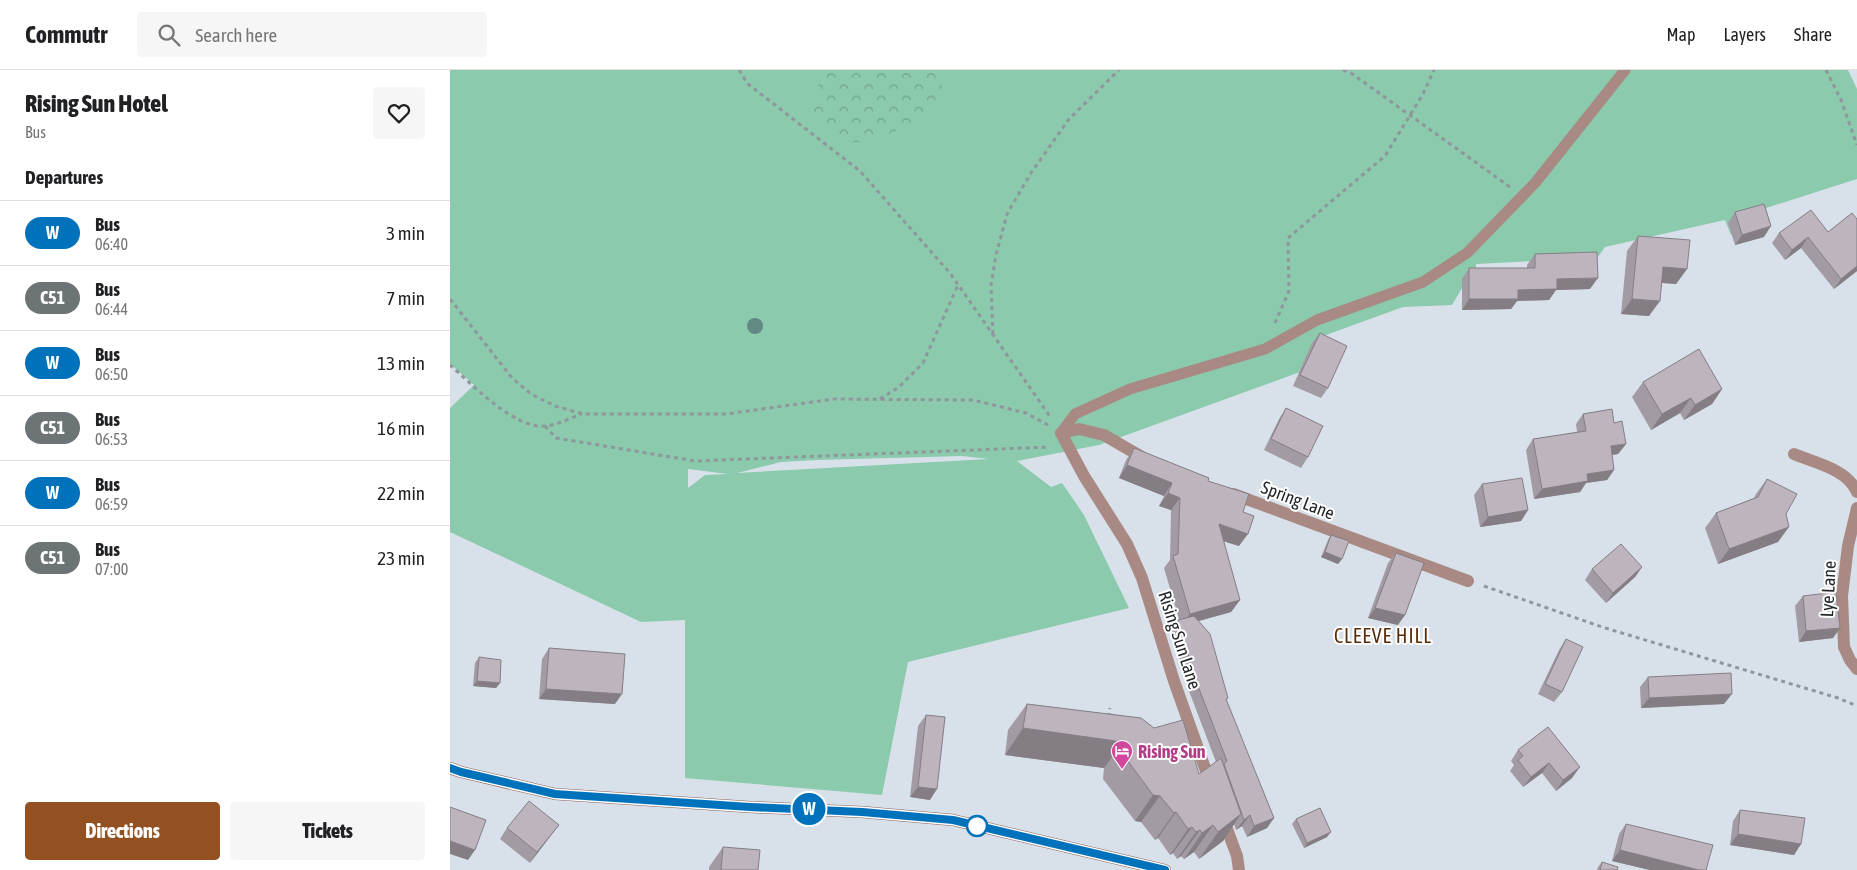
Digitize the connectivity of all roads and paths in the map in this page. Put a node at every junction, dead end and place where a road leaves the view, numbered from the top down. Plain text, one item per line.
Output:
1 (739, 70) edge
2 (1119, 70) edge
3 (1343, 70) edge
4 (1434, 70) edge
5 (1625, 70) edge
6 (1826, 70) edge
7 (1410, 116) junction
8 (1857, 145) edge
9 (1522, 196) junction
10 (958, 285) junction
11 (450, 299) edge
12 (993, 335) junction
13 (1265, 349) junction
14 (450, 365) edge
15 (879, 399) junction
16 (583, 414) junction
17 (545, 426) junction
18 (1061, 433) junction
19 (1068, 446) junction
20 (1794, 454) dead end
21 (1157, 464) edge
22 (1220, 489) edge
23 (1857, 492) edge
24 (1857, 508) edge
25 (1468, 581) joint
26 (1857, 669) edge
27 (1857, 706) edge
28 (1110, 708) dead end
29 (1108, 726) edge
30 (450, 768) edge
31 (1165, 870) edge
32 (1239, 870) edge

1 - 10 path
2 - 12 path
3 - 7 path
4 - 7 path
5 - 9 lane
6 - 8 path
7 - 9 path
7 - 13 path
9 - 13 lane
10 - 12 path
10 - 15 path
11 - 16 path
12 - 18 path
13 - 18 lane
14 - 17 path
15 - 16 path
15 - 18 path
16 - 17 path
17 - 19 path
18 - 19 street, Rising Sun Lane
18 - 21 street
19 - 32 street, Rising Sun Lane
20 - 23 street
22 - 25 street, Spring Lane
24 - 26 street, Lye Lane
25 - 27 path
28 - 29 path
30 - 31 main road

